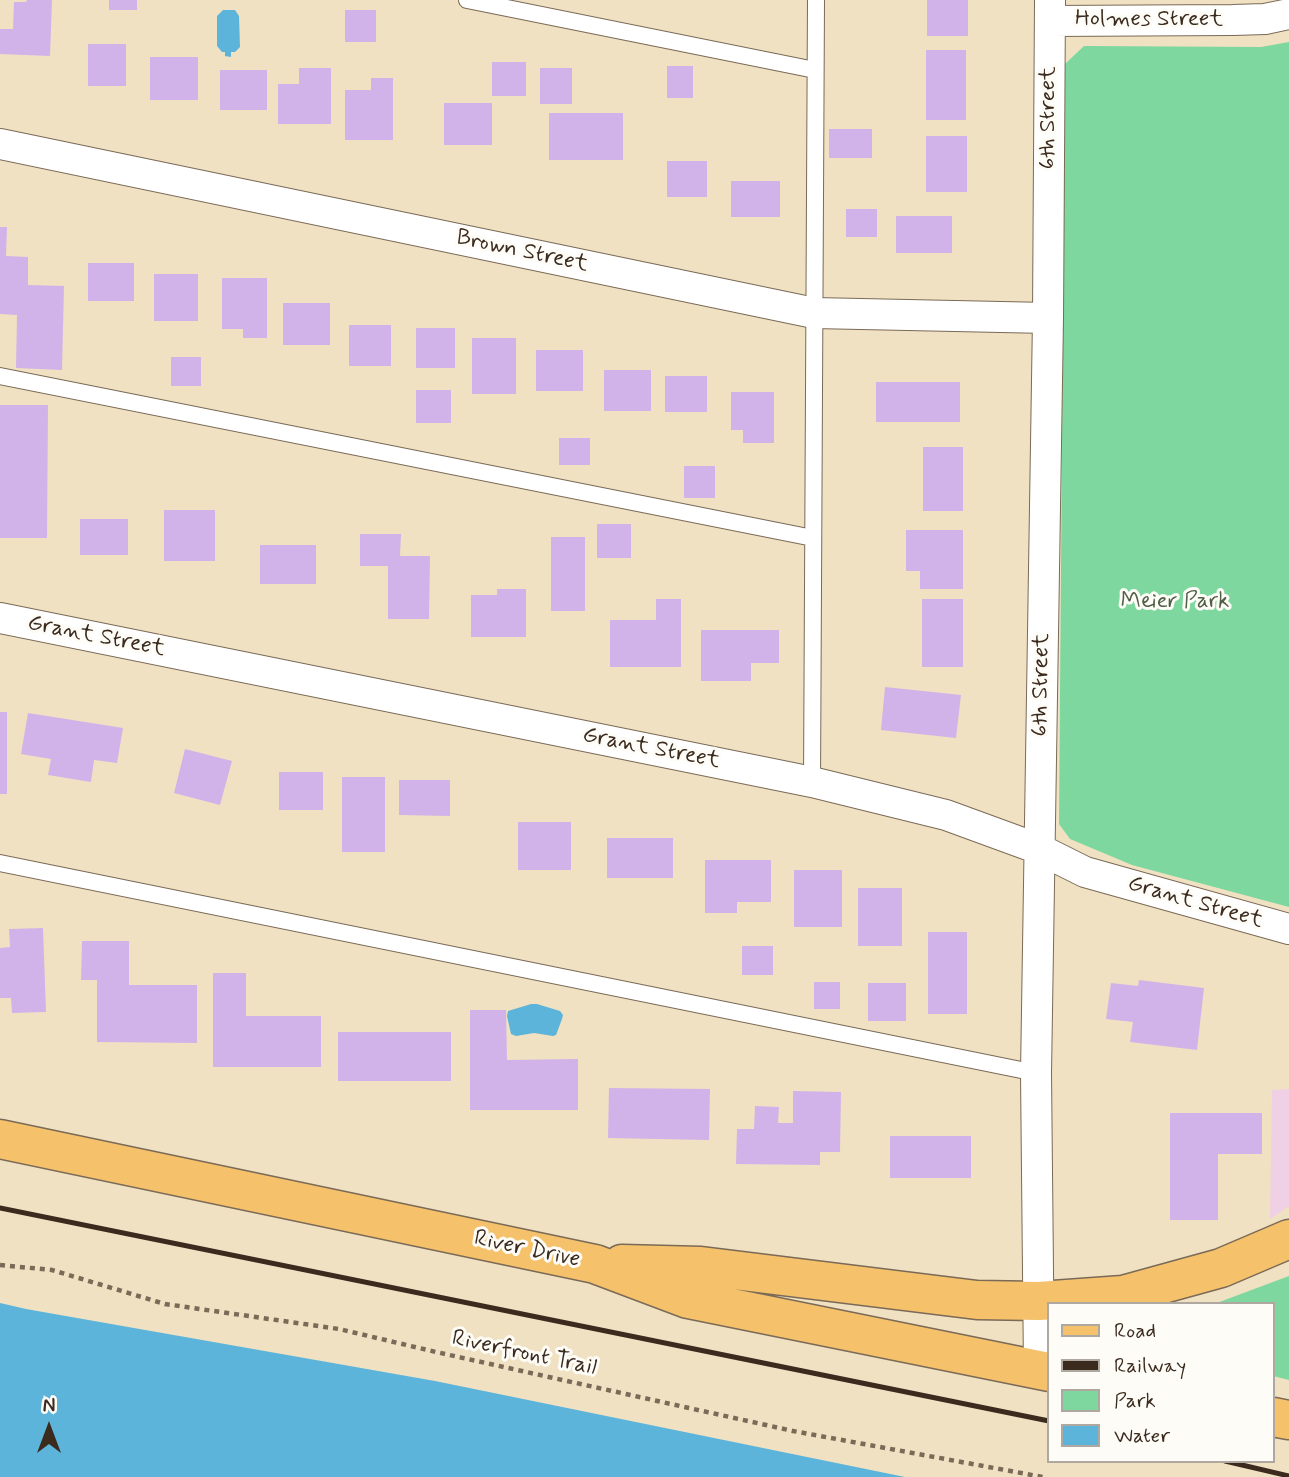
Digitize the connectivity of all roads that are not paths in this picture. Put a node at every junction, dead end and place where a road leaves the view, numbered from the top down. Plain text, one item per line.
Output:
1 (467, 0) edge
2 (816, 0) edge
3 (1050, 10) edge
4 (1273, 11) edge
5 (815, 70) junction
6 (0, 144) edge
7 (814, 313) junction
8 (1048, 318) junction
9 (0, 376) edge
10 (813, 538) junction
11 (0, 618) edge
12 (812, 782) junction
13 (1038, 849) junction
14 (0, 863) edge
15 (1289, 929) edge
16 (1036, 1073) junction
17 (0, 1139) edge
18 (1289, 1239) edge
19 (595, 1264) junction
20 (1039, 1301) junction
21 (1044, 1371) edge

1 - 5 lane
2 - 5 lane
3 - 4 street, Holmes Street
3 - 8 street, 6th Street
5 - 7 lane
6 - 7 street, Brown Street
7 - 8 street, Brown Street
7 - 10 lane
8 - 13 street, 6th Street
9 - 10 lane
10 - 12 lane
11 - 12 street, Grant Street
12 - 13 street, Grant Street
13 - 15 street, Grant Street
13 - 16 street, 6th Street
14 - 16 lane
16 - 20 street, 6th Street
17 - 19 main road, River Drive
18 - 20 main road
19 - 20 main road
19 - 21 main road, River Drive
20 - 21 street, 6th Street

